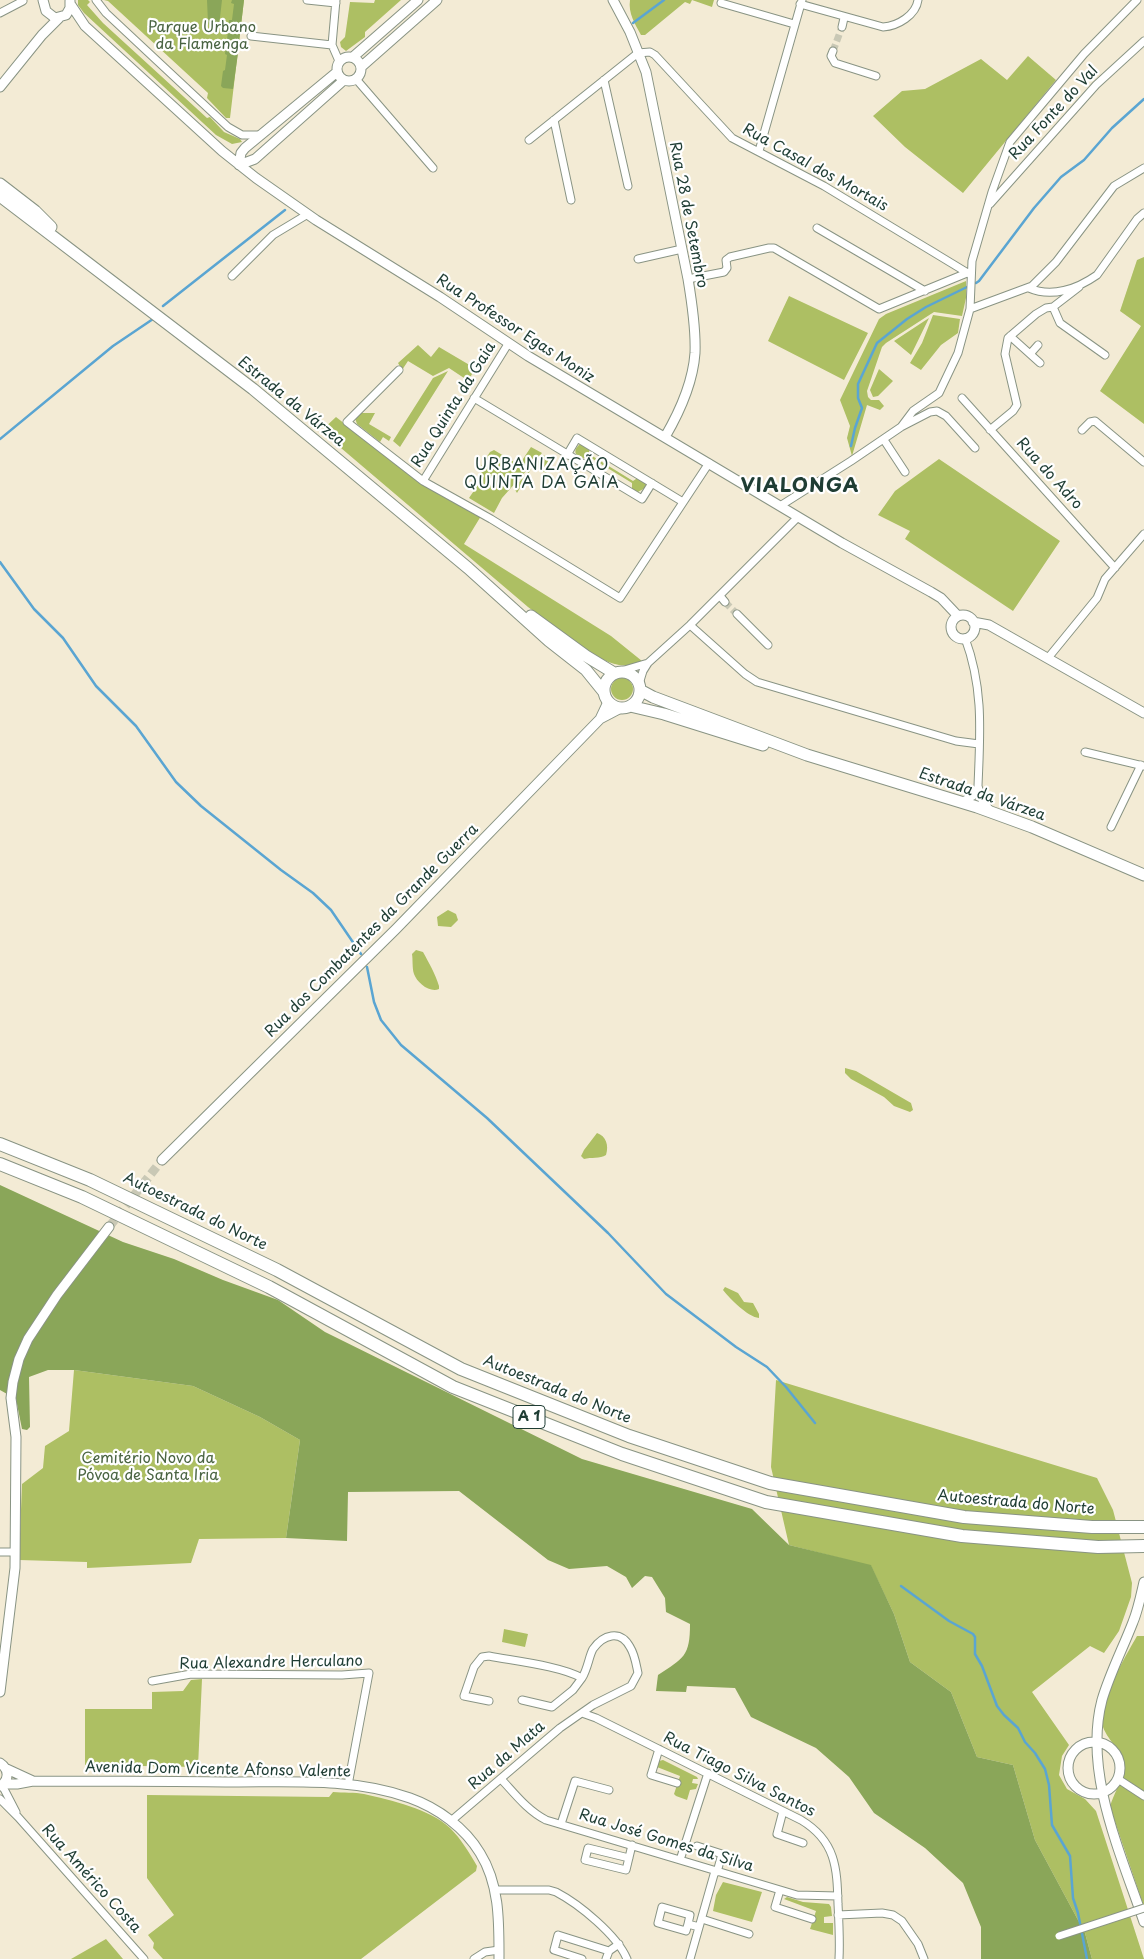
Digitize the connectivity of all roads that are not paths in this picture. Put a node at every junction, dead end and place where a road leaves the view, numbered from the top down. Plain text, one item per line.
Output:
1 (96, 0) edge
2 (307, 0) edge
3 (418, 0) edge
4 (437, 0) edge
5 (613, 0) edge
6 (622, 0) edge
7 (918, 0) edge
8 (1137, 0) edge
9 (24, 1) dead end
10 (336, 1) edge
11 (70, 2) edge
12 (721, 2) dead end
13 (801, 2) edge
14 (45, 4) edge
15 (0, 13) edge
16 (621, 14) junction
17 (61, 17) junction
18 (844, 18) junction
19 (794, 24) junction
20 (85, 26) junction
21 (842, 27) tunnel mouth
22 (42, 35) junction
23 (251, 36) dead end
24 (1144, 41) edge
25 (332, 45) junction
26 (833, 51) dead end
27 (638, 53) junction
28 (353, 57) junction
29 (339, 61) junction
30 (361, 67) junction
31 (337, 72) junction
32 (876, 76) dead end
33 (356, 79) junction
34 (344, 80) junction
35 (604, 80) junction
36 (0, 85) edge
37 (554, 120) junction
38 (260, 135) junction
39 (529, 140) dead end
40 (245, 148) junction
41 (222, 151) junction
42 (759, 151) junction
43 (255, 159) junction
44 (239, 165) junction
45 (433, 168) dead end
46 (1144, 168) edge
47 (256, 178) junction
48 (0, 184) edge
49 (628, 186) dead end
50 (0, 196) edge
51 (571, 200) dead end
52 (988, 207) junction
53 (1144, 213) edge
54 (308, 214) junction
55 (817, 228) dead end
56 (682, 249) junction
57 (638, 259) dead end
58 (91, 264) junction
59 (969, 274) junction
60 (232, 276) dead end
61 (688, 279) junction
62 (1079, 287) junction
63 (1029, 288) junction
64 (925, 291) junction
65 (1053, 307) junction
66 (970, 309) junction
67 (1010, 336) junction
68 (508, 344) junction
69 (1038, 345) dead end
70 (1030, 354) junction
71 (1105, 355) dead end
72 (1040, 363) dead end
73 (399, 370) dead end
74 (474, 398) junction
75 (962, 398) dead end
76 (901, 427) junction
77 (990, 430) junction
78 (1082, 430) dead end
79 (665, 438) junction
80 (884, 440) junction
81 (974, 448) dead end
82 (567, 455) junction
83 (1144, 462) edge
84 (708, 464) junction
85 (905, 472) dead end
86 (423, 481) junction
87 (652, 483) junction
88 (683, 502) junction
89 (780, 506) junction
90 (798, 517) junction
91 (1144, 534) edge
92 (468, 568) junction
93 (1115, 568) junction
94 (720, 596) junction
95 (725, 602) tunnel mouth
96 (737, 614) tunnel mouth
97 (958, 616) junction
98 (973, 622) junction
99 (690, 625) junction
100 (965, 638) junction
101 (768, 645) dead end
102 (1048, 658) junction
103 (648, 663) junction
104 (618, 672) junction
105 (640, 687) junction
106 (605, 696) junction
107 (625, 707) junction
108 (1144, 713) edge
109 (600, 720) junction
110 (979, 744) junction
111 (1085, 752) dead end
112 (807, 755) junction
113 (1143, 766) edge
114 (978, 786) junction
115 (960, 802) junction
116 (996, 814) junction
117 (1111, 827) dead end
118 (1144, 875) edge
119 (0, 1144) edge
120 (162, 1160) tunnel mouth
121 (0, 1164) edge
122 (109, 1227) tunnel mouth
123 (1144, 1527) edge
124 (1144, 1546) edge
125 (0, 1552) edge
126 (14, 1552) junction
127 (1144, 1582) edge
128 (582, 1678) junction
129 (152, 1681) dead end
130 (0, 1692) edge
131 (522, 1700) dead end
132 (489, 1701) dead end
133 (582, 1712) junction
134 (1097, 1742) junction
135 (659, 1749) junction
136 (2, 1764) edge
137 (708, 1773) junction
138 (1118, 1779) junction
139 (502, 1780) junction
140 (34, 1781) junction
141 (677, 1783) dead end
142 (2, 1785) edge
143 (348, 1785) junction
144 (609, 1790) dead end
145 (1102, 1793) junction
146 (1144, 1796) edge
147 (0, 1800) edge
148 (783, 1811) junction
149 (18, 1817) junction
150 (452, 1821) junction
151 (561, 1824) junction
152 (802, 1843) dead end
153 (632, 1845) junction
154 (697, 1846) dead end
155 (629, 1858) junction
156 (680, 1860) junction
157 (716, 1871) junction
158 (496, 1890) junction
159 (780, 1890) junction
160 (838, 1896) junction
161 (1144, 1908) edge
162 (838, 1915) junction
163 (702, 1919) junction
164 (812, 1919) dead end
165 (1144, 1922) edge
166 (688, 1924) junction
167 (699, 1927) junction
168 (749, 1934) dead end
169 (1059, 1936) dead end
170 (619, 1944) junction
171 (609, 1951) junction
172 (499, 1954) edge
173 (144, 1959) edge
174 (474, 1959) edge
175 (582, 1959) edge
176 (606, 1959) edge
177 (627, 1959) edge
178 (690, 1959) edge
179 (839, 1959) edge
180 (924, 1959) edge

1 - 38 street
2 - 10 street
3 - 28 street
4 - 30 street
5 - 16 street, Rua 28 de Setembro
6 - 16 street
7 - 18 street
8 - 52 street
9 - 15 street
10 - 25 street
11 - 17 street
11 - 20 street, Rua Professor Egas Moniz
12 - 19 street
13 - 18 street
13 - 19 street
14 - 17 street, Rua Professor Egas Moniz
14 - 22 street
16 - 27 street, Rua 28 de Setembro
17 - 20 street, Rua Professor Egas Moniz
17 - 22 street
18 - 21 street
19 - 42 street
20 - 41 street, Rua Professor Egas Moniz
22 - 36 street
23 - 25 street
24 - 52 street, Rua Fonte do Val
25 - 29 street
26 - 32 street
27 - 35 street
27 - 42 street, Rua Casal dos Mortais
27 - 56 street, Rua 28 de Setembro
28 - 29 street
28 - 30 street
29 - 31 street
30 - 33 street
31 - 34 street
31 - 38 street
33 - 34 street
33 - 45 street
34 - 43 street
35 - 37 street
35 - 49 street
37 - 39 street
37 - 51 street
38 - 40 street
40 - 41 street
40 - 44 street
41 - 44 street, Rua Professor Egas Moniz
42 - 59 street, Rua Casal dos Mortais
43 - 44 street
43 - 47 street
44 - 47 street, Rua Professor Egas Moniz
46 - 63 street
47 - 54 street, Rua Professor Egas Moniz
48 - 58 main road, Estrada da Várzea
50 - 58 main road, Estrada da Várzea
52 - 59 street
53 - 62 street
54 - 60 street
54 - 68 street, Rua Professor Egas Moniz
55 - 64 street
56 - 57 street
56 - 61 street, Rua 28 de Setembro
58 - 92 main road, Estrada da Várzea
59 - 64 street
59 - 66 street
61 - 64 street
61 - 79 street, Rua 28 de Setembro
62 - 63 street
62 - 65 street
63 - 66 street
65 - 67 street
65 - 71 street
66 - 76 street
67 - 70 street
67 - 77 street
68 - 74 street, Rua Quinta da Gaia
68 - 79 street, Rua Professor Egas Moniz
69 - 70 street
70 - 72 street
73 - 86 street
74 - 82 street
74 - 86 street, Rua Quinta da Gaia
75 - 77 street, Rua do Adro
76 - 80 street
76 - 81 street
77 - 93 street, Rua do Adro
78 - 83 street
79 - 84 street, Rua Professor Egas Moniz
80 - 85 street
80 - 89 street
82 - 87 street
82 - 87 street
84 - 88 street
84 - 89 street, Rua Professor Egas Moniz
86 - 88 street
87 - 88 street
89 - 90 street, Rua Professor Egas Moniz
90 - 94 street
90 - 97 street, Rua Professor Egas Moniz
91 - 93 street
92 - 104 main road, Estrada da Várzea
92 - 106 main road, Estrada da Várzea
93 - 102 street
94 - 95 street
94 - 99 street
96 - 101 street
97 - 98 street, Rua Professor Egas Moniz
97 - 100 street
98 - 100 street
98 - 102 street, Rua Professor Egas Moniz
99 - 103 street
99 - 110 street
100 - 110 street
102 - 108 street, Rua Professor Egas Moniz
103 - 104 street
103 - 105 street
104 - 105 main road, Estrada da Várzea
104 - 106 main road
105 - 107 main road
105 - 112 main road, Estrada da Várzea
106 - 107 main road, Estrada da Várzea
106 - 109 street, Rua dos Combatentes da Grande Guerra
107 - 109 street, Rua dos Combatentes da Grande Guerra
107 - 112 main road, Estrada da Várzea
109 - 120 street, Rua dos Combatentes da Grande Guerra
110 - 114 street
111 - 113 street
112 - 115 main road, Estrada da Várzea
113 - 117 street
114 - 115 street
114 - 116 street
115 - 116 main road, Estrada da Várzea
116 - 118 main road, Estrada da Várzea
119 - 123 highway, Autoestrada do Norte / A 1
121 - 124 highway, A 1
122 - 126 street
125 - 126 street
126 - 130 street
127 - 134 street
128 - 131 street
128 - 132 street
128 - 133 street, Rua da Mata
129 - 143 street, Rua Alexandre Herculano
133 - 135 street, Rua Tiago Silva Santos
133 - 139 street, Rua da Mata
134 - 138 street
134 - 145 street
134 - 145 street
135 - 137 street, Rua Tiago Silva Santos
135 - 141 street
136 - 140 street, Avenida Dom Vicente Afonso Valente
136 - 142 street
137 - 148 street, Rua Tiago Silva Santos
137 - 156 street
138 - 145 street
138 - 146 street
139 - 150 street, Rua da Mata
139 - 151 street, Rua José Gomes da Silva
140 - 142 street, Avenida Dom Vicente Afonso Valente
140 - 143 street, Avenida Dom Vicente Afonso Valente
142 - 149 street
143 - 150 street, Avenida Dom Vicente Afonso Valente
144 - 151 street
145 - 165 street
147 - 149 street
148 - 152 street
148 - 160 street, Rua Tiago Silva Santos
149 - 173 street, Rua Américo Costa
150 - 158 street, Avenida Dom Vicente Afonso Valente
151 - 153 street, Rua José Gomes da Silva
153 - 155 street
153 - 156 street, Rua José Gomes da Silva
154 - 157 street
155 - 155 street
156 - 157 street, Rua José Gomes da Silva
157 - 159 street, Rua José Gomes da Silva
157 - 163 street
158 - 170 street
158 - 172 street, Avenida Dom Vicente Afonso Valente
159 - 160 street, Rua José Gomes da Silva
159 - 164 street
160 - 162 street, Rua Tiago Silva Santos
161 - 169 street, bridge
162 - 179 street, Rua Tiago Silva Santos
162 - 180 street
163 - 167 street
163 - 168 street
166 - 166 street
166 - 167 street
167 - 178 street
170 - 171 street
170 - 177 street
171 - 175 street
171 - 176 street
172 - 174 street

